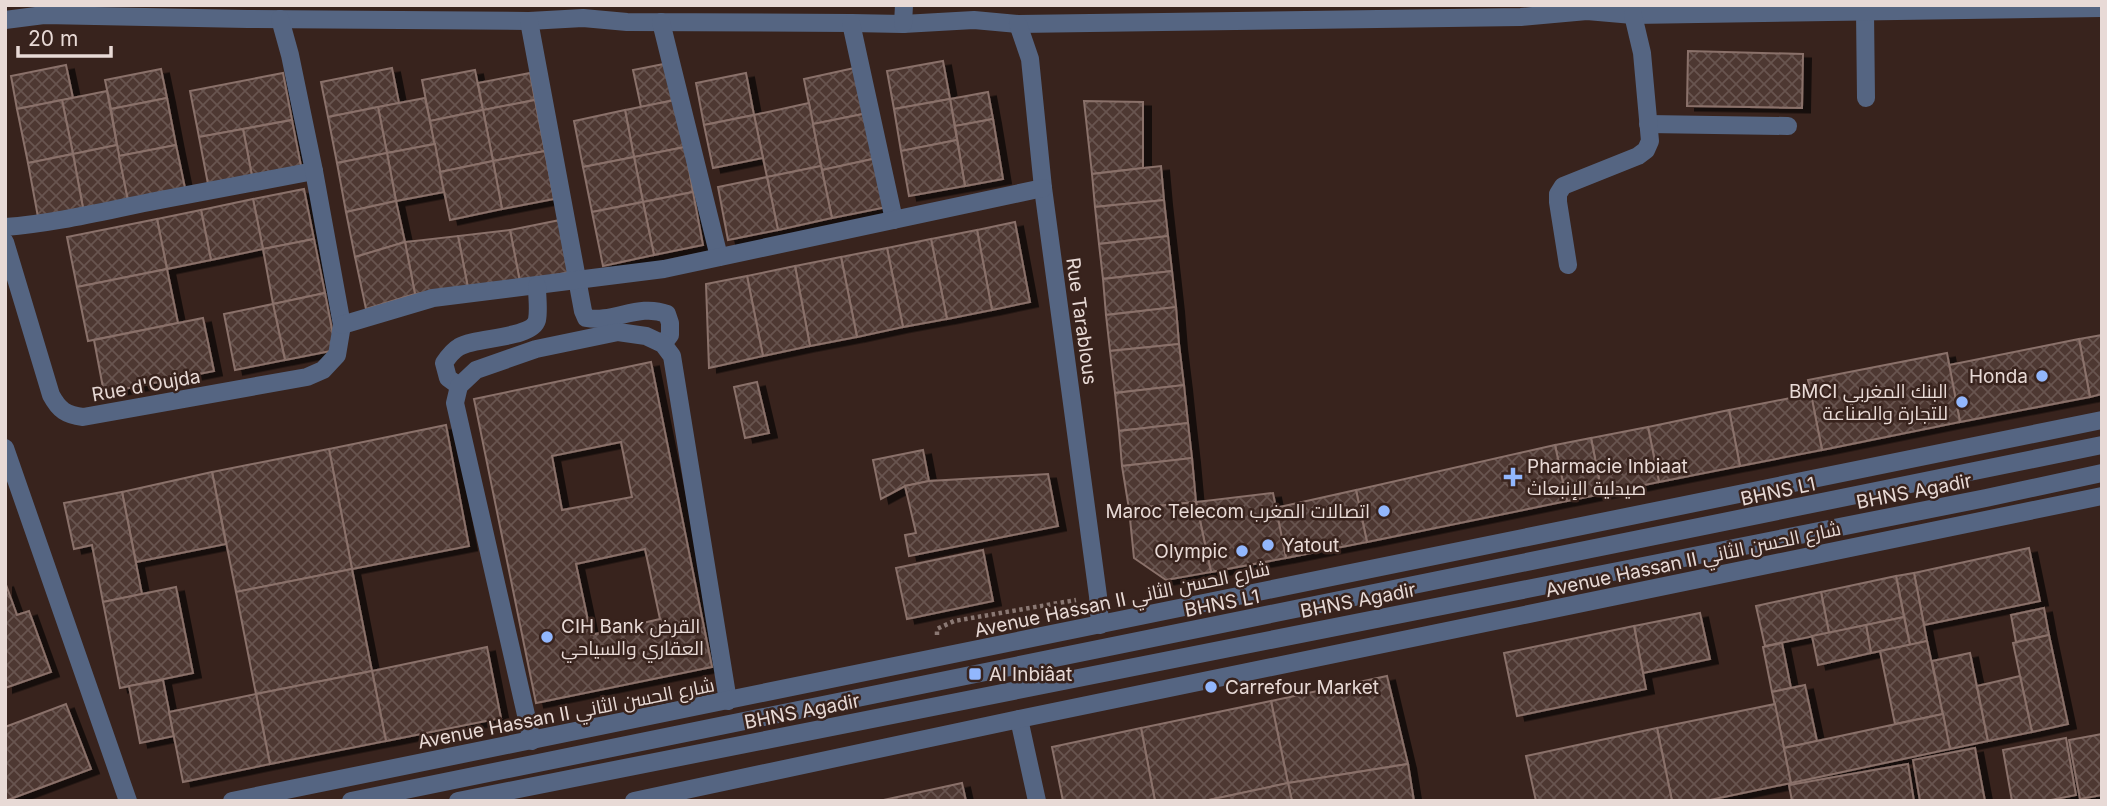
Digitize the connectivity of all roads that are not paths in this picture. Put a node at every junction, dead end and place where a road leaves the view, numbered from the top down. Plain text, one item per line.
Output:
1 (904, 5) edge
2 (2075, 7) edge
3 (2102, 8) edge
4 (1811, 9) edge
5 (44, 10) edge
6 (1521, 11) edge
7 (187, 12) edge
8 (248, 12) edge
9 (340, 12) edge
10 (1865, 12) junction
11 (627, 14) edge
12 (1633, 15) junction
13 (280, 19) junction
14 (5, 20) edge
15 (529, 21) junction
16 (661, 22) junction
17 (851, 23) junction
18 (903, 24) junction
19 (1018, 24) junction
20 (1866, 98) dead end
21 (1648, 124) junction
22 (1788, 127) dead end
23 (314, 172) junction
24 (1043, 188) junction
25 (894, 220) junction
26 (5, 226) edge
27 (5, 242) edge
28 (719, 257) junction
29 (1568, 265) dead end
30 (578, 282) junction
31 (537, 286) junction
32 (342, 325) junction
33 (663, 344) junction
34 (459, 386) junction
35 (2102, 420) edge
36 (2102, 445) edge
37 (5, 448) edge
38 (2102, 473) edge
39 (2102, 496) edge
40 (1100, 625) junction
41 (728, 701) junction
42 (1019, 719) junction
43 (532, 741) junction
44 (128, 801) edge
45 (232, 801) edge
46 (351, 801) edge
47 (458, 801) edge
48 (634, 801) edge
49 (1037, 801) edge

1 - 18 street
2 - 3 street
2 - 10 street
4 - 10 street
4 - 12 street
5 - 7 street
5 - 14 street
6 - 12 street
6 - 19 street
7 - 8 street
8 - 13 street
9 - 13 street
9 - 15 street
10 - 20 street
11 - 15 street
11 - 16 street
12 - 21 street
13 - 23 street
15 - 30 street
16 - 17 street
16 - 28 street
17 - 18 street
17 - 25 street
18 - 19 street
19 - 24 street, Rue Tarablous
21 - 22 street
21 - 29 street
23 - 26 street
23 - 32 street
24 - 25 street
24 - 40 street, Rue Tarablous
25 - 28 street
27 - 32 street, Rue d'Oujda
28 - 30 street
30 - 31 street
30 - 33 street
31 - 32 street
31 - 34 street
33 - 34 street
33 - 41 street
34 - 43 street
35 - 40 street, Avenue Hassan II شارع الحسن الثاني
36 - 46 street, BHNS L1
37 - 44 street
38 - 47 street, BHNS Agadir
39 - 42 street, Avenue Hassan II شارع الحسن الثاني
40 - 41 street, Avenue Hassan II شارع الحسن الثاني
41 - 43 street, Avenue Hassan II شارع الحسن الثاني
42 - 48 street, Avenue Hassan II شارع الحسن الثاني
42 - 49 street
43 - 45 street, Avenue Hassan II شارع الحسن الثاني

